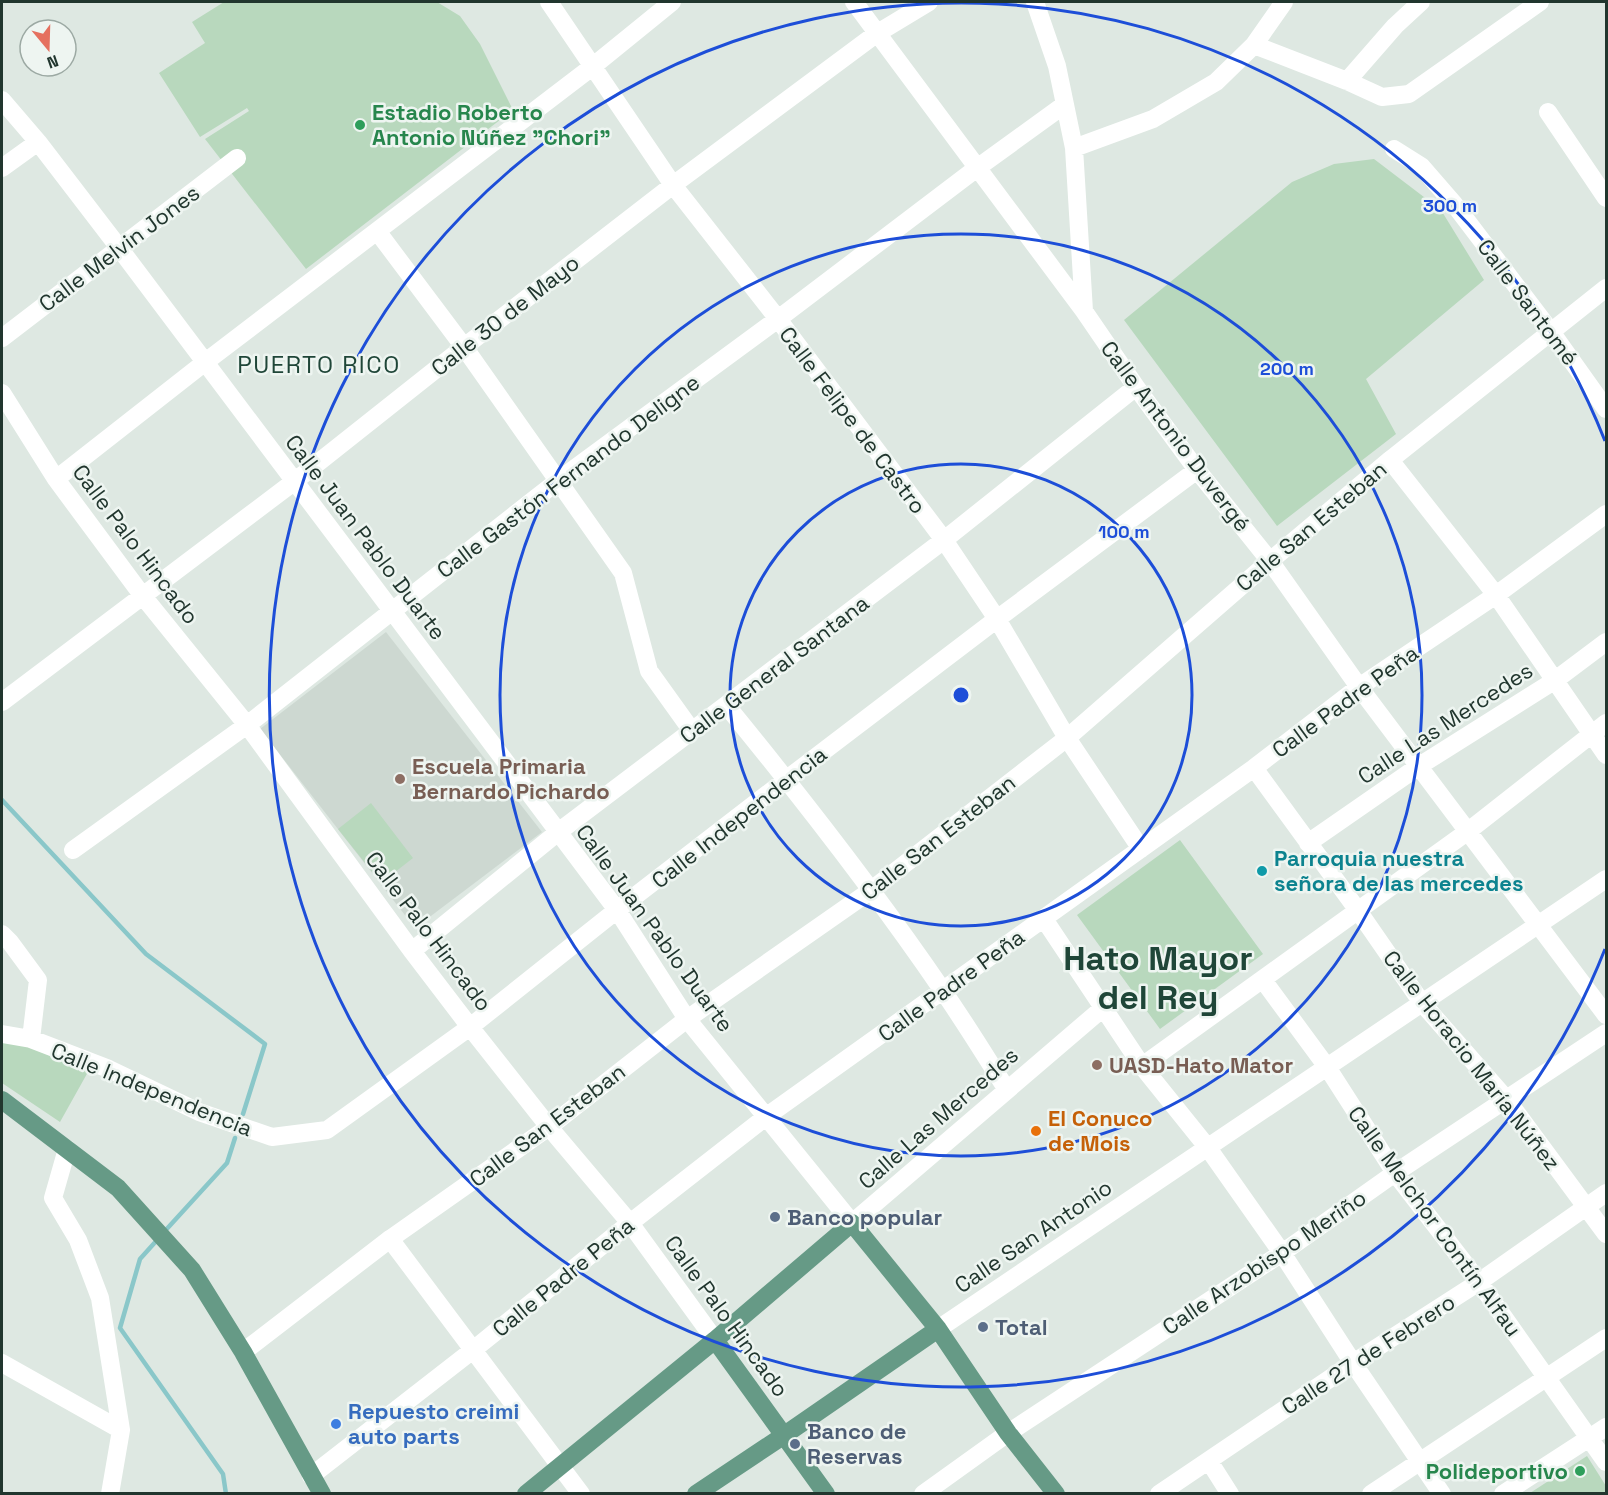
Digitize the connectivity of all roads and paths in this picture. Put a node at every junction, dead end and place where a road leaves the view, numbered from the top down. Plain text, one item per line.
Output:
1 (549, 2) edge
2 (672, 2) edge
3 (854, 2) edge
4 (929, 2) edge
5 (1035, 2) edge
6 (1284, 2) edge
7 (1421, 2) edge
8 (1540, 2) edge
9 (876, 34) junction
10 (1254, 45) junction
11 (592, 67) junction
12 (1347, 81) junction
13 (2, 100) edge
14 (1064, 105) junction
15 (1548, 112) dead end
16 (38, 142) junction
17 (1074, 148) junction
18 (1394, 149) dead end
19 (237, 158) dead end
20 (2, 168) edge
21 (977, 168) junction
22 (673, 185) junction
23 (1606, 198) edge
24 (377, 231) junction
25 (120, 249) junction
26 (1606, 288) edge
27 (1084, 311) junction
28 (778, 319) junction
29 (1552, 333) junction
30 (2, 338) edge
31 (464, 347) junction
32 (204, 363) junction
33 (1136, 387) junction
34 (2, 393) edge
35 (1606, 409) edge
36 (1389, 460) junction
37 (1197, 470) junction
38 (56, 479) junction
39 (559, 480) junction
40 (296, 481) junction
41 (1606, 514) edge
42 (944, 540) junction
43 (1270, 561) junction
44 (142, 595) junction
45 (1496, 595) junction
46 (391, 610) junction
47 (997, 619) junction
48 (1606, 642) edge
49 (1554, 681) junction
50 (1359, 687) junction
51 (2, 702) edge
52 (726, 705) junction
53 (247, 725) junction
54 (1599, 728) edge
55 (692, 731) junction
56 (1066, 738) junction
57 (1606, 755) edge
58 (1419, 766) junction
59 (1254, 768) junction
60 (787, 780) junction
61 (1467, 832) junction
62 (557, 833) junction
63 (1308, 843) junction
64 (1141, 849) junction
65 (74, 850) dead end
66 (1606, 879) edge
67 (870, 891) junction
68 (617, 910) junction
69 (1359, 912) junction
70 (1044, 919) junction
71 (1537, 926) junction
72 (2, 934) edge
73 (412, 951) junction
74 (1263, 980) junction
75 (943, 991) junction
76 (1422, 1003) junction
77 (1103, 1008) junction
78 (1606, 1016) edge
79 (687, 1019) junction
80 (470, 1027) junction
81 (1606, 1033) edge
82 (2, 1034) edge
83 (31, 1039) junction
84 (1142, 1066) junction
85 (1327, 1067) junction
86 (1008, 1090) junction
87 (2, 1100) edge
88 (1507, 1100) junction
89 (767, 1116) junction
90 (549, 1127) junction
91 (1208, 1148) junction
92 (67, 1149) junction
93 (1395, 1173) junction
94 (1606, 1193) edge
95 (1586, 1207) junction
96 (630, 1223) junction
97 (852, 1223) junction
98 (1606, 1234) edge
99 (390, 1239) junction
100 (1282, 1253) junction
101 (1479, 1282) junction
102 (938, 1329) junction
103 (1606, 1338) edge
104 (715, 1340) junction
105 (473, 1350) junction
106 (243, 1352) junction
107 (2, 1363) edge
108 (1353, 1363) junction
109 (1547, 1379) junction
110 (1606, 1427) edge
111 (121, 1430) junction
112 (1008, 1432) junction
113 (783, 1436) junction
114 (1590, 1438) junction
115 (1209, 1461) junction
116 (1420, 1461) junction
117 (1606, 1462) edge
118 (560, 1464) junction
119 (311, 1476) junction
120 (110, 1494) edge
121 (322, 1494) edge
122 (526, 1494) edge
123 (581, 1494) edge
124 (696, 1494) edge
125 (826, 1494) edge
126 (923, 1494) edge
127 (1056, 1494) edge
128 (1159, 1494) edge
129 (1230, 1494) edge
130 (1371, 1494) edge
131 (1442, 1494) edge
132 (1503, 1494) edge

1 - 11 street, Calle Felipe de Castro
2 - 11 street
3 - 9 street, Calle Antonio Duvergé
4 - 9 street, Calle 30 de Mayo
5 - 14 street
6 - 10 street
7 - 12 street
8 - 12 street
9 - 21 street, Calle Antonio Duvergé
9 - 22 street, Calle 30 de Mayo
10 - 12 street
10 - 17 street
11 - 22 street, Calle Felipe de Castro
11 - 24 street
13 - 16 street, Calle Juan Pablo Duarte
14 - 17 street
14 - 21 street, Calle Gastón Fernando Deligne
15 - 23 street
16 - 20 street
16 - 25 street, Calle Juan Pablo Duarte
17 - 27 street
18 - 29 street, Calle Santomé
19 - 25 street, Calle Melvin Jones
21 - 27 street, Calle Antonio Duvergé
21 - 28 street, Calle Gastón Fernando Deligne
22 - 28 street, Calle Felipe de Castro
22 - 31 street, Calle 30 de Mayo
24 - 31 street
24 - 32 street
25 - 30 street, Calle Melvin Jones
25 - 32 street, Calle Juan Pablo Duarte
26 - 29 street, Calle San Esteban
27 - 33 street, Calle Antonio Duvergé
28 - 39 street, Calle Gastón Fernando Deligne
28 - 42 street, Calle Felipe de Castro
29 - 35 street, Calle Santomé
29 - 36 street, Calle San Esteban
31 - 39 street
31 - 40 street, Calle 30 de Mayo
32 - 38 street
32 - 40 street, Calle Juan Pablo Duarte
33 - 37 street, Calle Antonio Duvergé
33 - 42 street, Calle General Santana
34 - 38 street, Calle Palo Hincado
36 - 43 street, Calle San Esteban
36 - 45 street
37 - 43 street, Calle Antonio Duvergé
37 - 47 street, Calle Independencia
38 - 44 street, Calle Palo Hincado
39 - 46 street, Calle Gastón Fernando Deligne
39 - 55 street
40 - 44 street, Calle 30 de Mayo
40 - 46 street, Calle Juan Pablo Duarte
41 - 45 street, Calle Padre Peña
42 - 47 street, Calle Felipe de Castro
42 - 52 street, Calle General Santana
43 - 50 street, Calle Antonio Duvergé
43 - 56 street, Calle San Esteban
44 - 51 street, Calle 30 de Mayo
44 - 53 street, Calle Palo Hincado
45 - 49 street
45 - 50 street, Calle Padre Peña
46 - 53 street, Calle Gastón Fernando Deligne
46 - 62 street, Calle Juan Pablo Duarte
47 - 56 street, Calle Felipe de Castro
47 - 60 street, Calle Independencia
48 - 49 street, Calle Las Mercedes
49 - 54 street
49 - 58 street, Calle Las Mercedes
50 - 58 street, Calle Antonio Duvergé
50 - 59 street, Calle Padre Peña
52 - 55 street, Calle General Santana
52 - 60 street
53 - 65 street, Calle Gastón Fernando Deligne
53 - 73 street, Calle Palo Hincado
54 - 57 street
54 - 61 street
55 - 62 street, Calle General Santana
56 - 64 street, Calle Felipe de Castro
56 - 67 street, Calle San Esteban
58 - 61 street, Calle Antonio Duvergé
58 - 63 street, Calle Las Mercedes
59 - 63 street, Calle Horacio María Núñez
59 - 64 street, Calle Padre Peña
60 - 67 street
60 - 68 street, Calle Independencia
61 - 69 street
61 - 71 street, Calle Antonio Duvergé
62 - 68 street, Calle Juan Pablo Duarte
62 - 73 street, Calle General Santana
63 - 69 street, Calle Horacio María Núñez
64 - 70 street, Calle Padre Peña
66 - 71 street, Calle San Antonio
67 - 75 street
67 - 79 street, Calle San Esteban
68 - 79 street, Calle Juan Pablo Duarte
68 - 80 street, Calle Independencia
69 - 74 street
69 - 76 street, Calle Horacio María Núñez
70 - 75 street, Calle Padre Peña
70 - 77 street
71 - 76 street, Calle San Antonio
71 - 78 street, Calle Antonio Duvergé
72 - 83 street
73 - 80 street, Calle Palo Hincado
74 - 84 street
74 - 85 street, Calle Melchor Contín Alfau
75 - 86 street
75 - 89 street, Calle Padre Peña
76 - 85 street, Calle San Antonio
76 - 88 street, Calle Horacio María Núñez
77 - 84 street
77 - 86 street, Calle Las Mercedes
79 - 89 street, Calle Juan Pablo Duarte
79 - 90 street, Calle San Esteban
80 - 83 street, Calle Independencia
80 - 90 street, Calle Palo Hincado
81 - 88 street, Calle Arzobispo Meriño
82 - 83 street, Calle Independencia
84 - 91 street
85 - 91 street, Calle San Antonio
85 - 93 street, Calle Melchor Contín Alfau
86 - 97 street, Calle Las Mercedes
87 - 92 main road
88 - 93 street, Calle Arzobispo Meriño
88 - 95 street, Calle Horacio María Núñez
89 - 96 street, Calle Padre Peña
89 - 97 street, Calle Juan Pablo Duarte
90 - 96 street, Calle Palo Hincado
90 - 99 street, Calle San Esteban
91 - 100 street
91 - 102 street, Calle San Antonio
92 - 106 main road
92 - 111 street
93 - 100 street, Calle Arzobispo Meriño
93 - 101 street, Calle Melchor Contín Alfau
94 - 95 street, Calle 27 de Febrero
95 - 98 street, Calle Horacio María Núñez
95 - 101 street, Calle 27 de Febrero
96 - 104 street, Calle Palo Hincado
96 - 105 street, Calle Padre Peña
97 - 102 main road, Calle Juan Pablo Duarte
97 - 104 main road, Calle Las Mercedes
99 - 105 street
99 - 106 street, Calle San Esteban
100 - 108 street
100 - 112 street, Calle Arzobispo Meriño
101 - 108 street, Calle 27 de Febrero
101 - 109 street, Calle Melchor Contín Alfau
102 - 112 main road, Calle Juan Pablo Duarte
102 - 113 main road, Calle San Antonio
103 - 109 street
104 - 113 main road, Calle Palo Hincado
104 - 118 main road, Calle Las Mercedes
105 - 118 street
105 - 119 street, Calle Padre Peña
106 - 119 main road
107 - 111 street
108 - 115 street, Calle 27 de Febrero
108 - 116 street
109 - 114 street, Calle Melchor Contín Alfau
109 - 116 street
110 - 114 street
111 - 120 street
112 - 126 street, Calle Arzobispo Meriño
112 - 127 main road, Calle Juan Pablo Duarte
113 - 124 main road, Calle San Antonio
113 - 125 main road, Calle Palo Hincado
114 - 117 street, Calle Melchor Contín Alfau
114 - 132 street
115 - 128 street, Calle 27 de Febrero
115 - 129 street
116 - 130 street
116 - 131 street
118 - 122 main road, Calle Las Mercedes
118 - 123 street
119 - 121 main road

